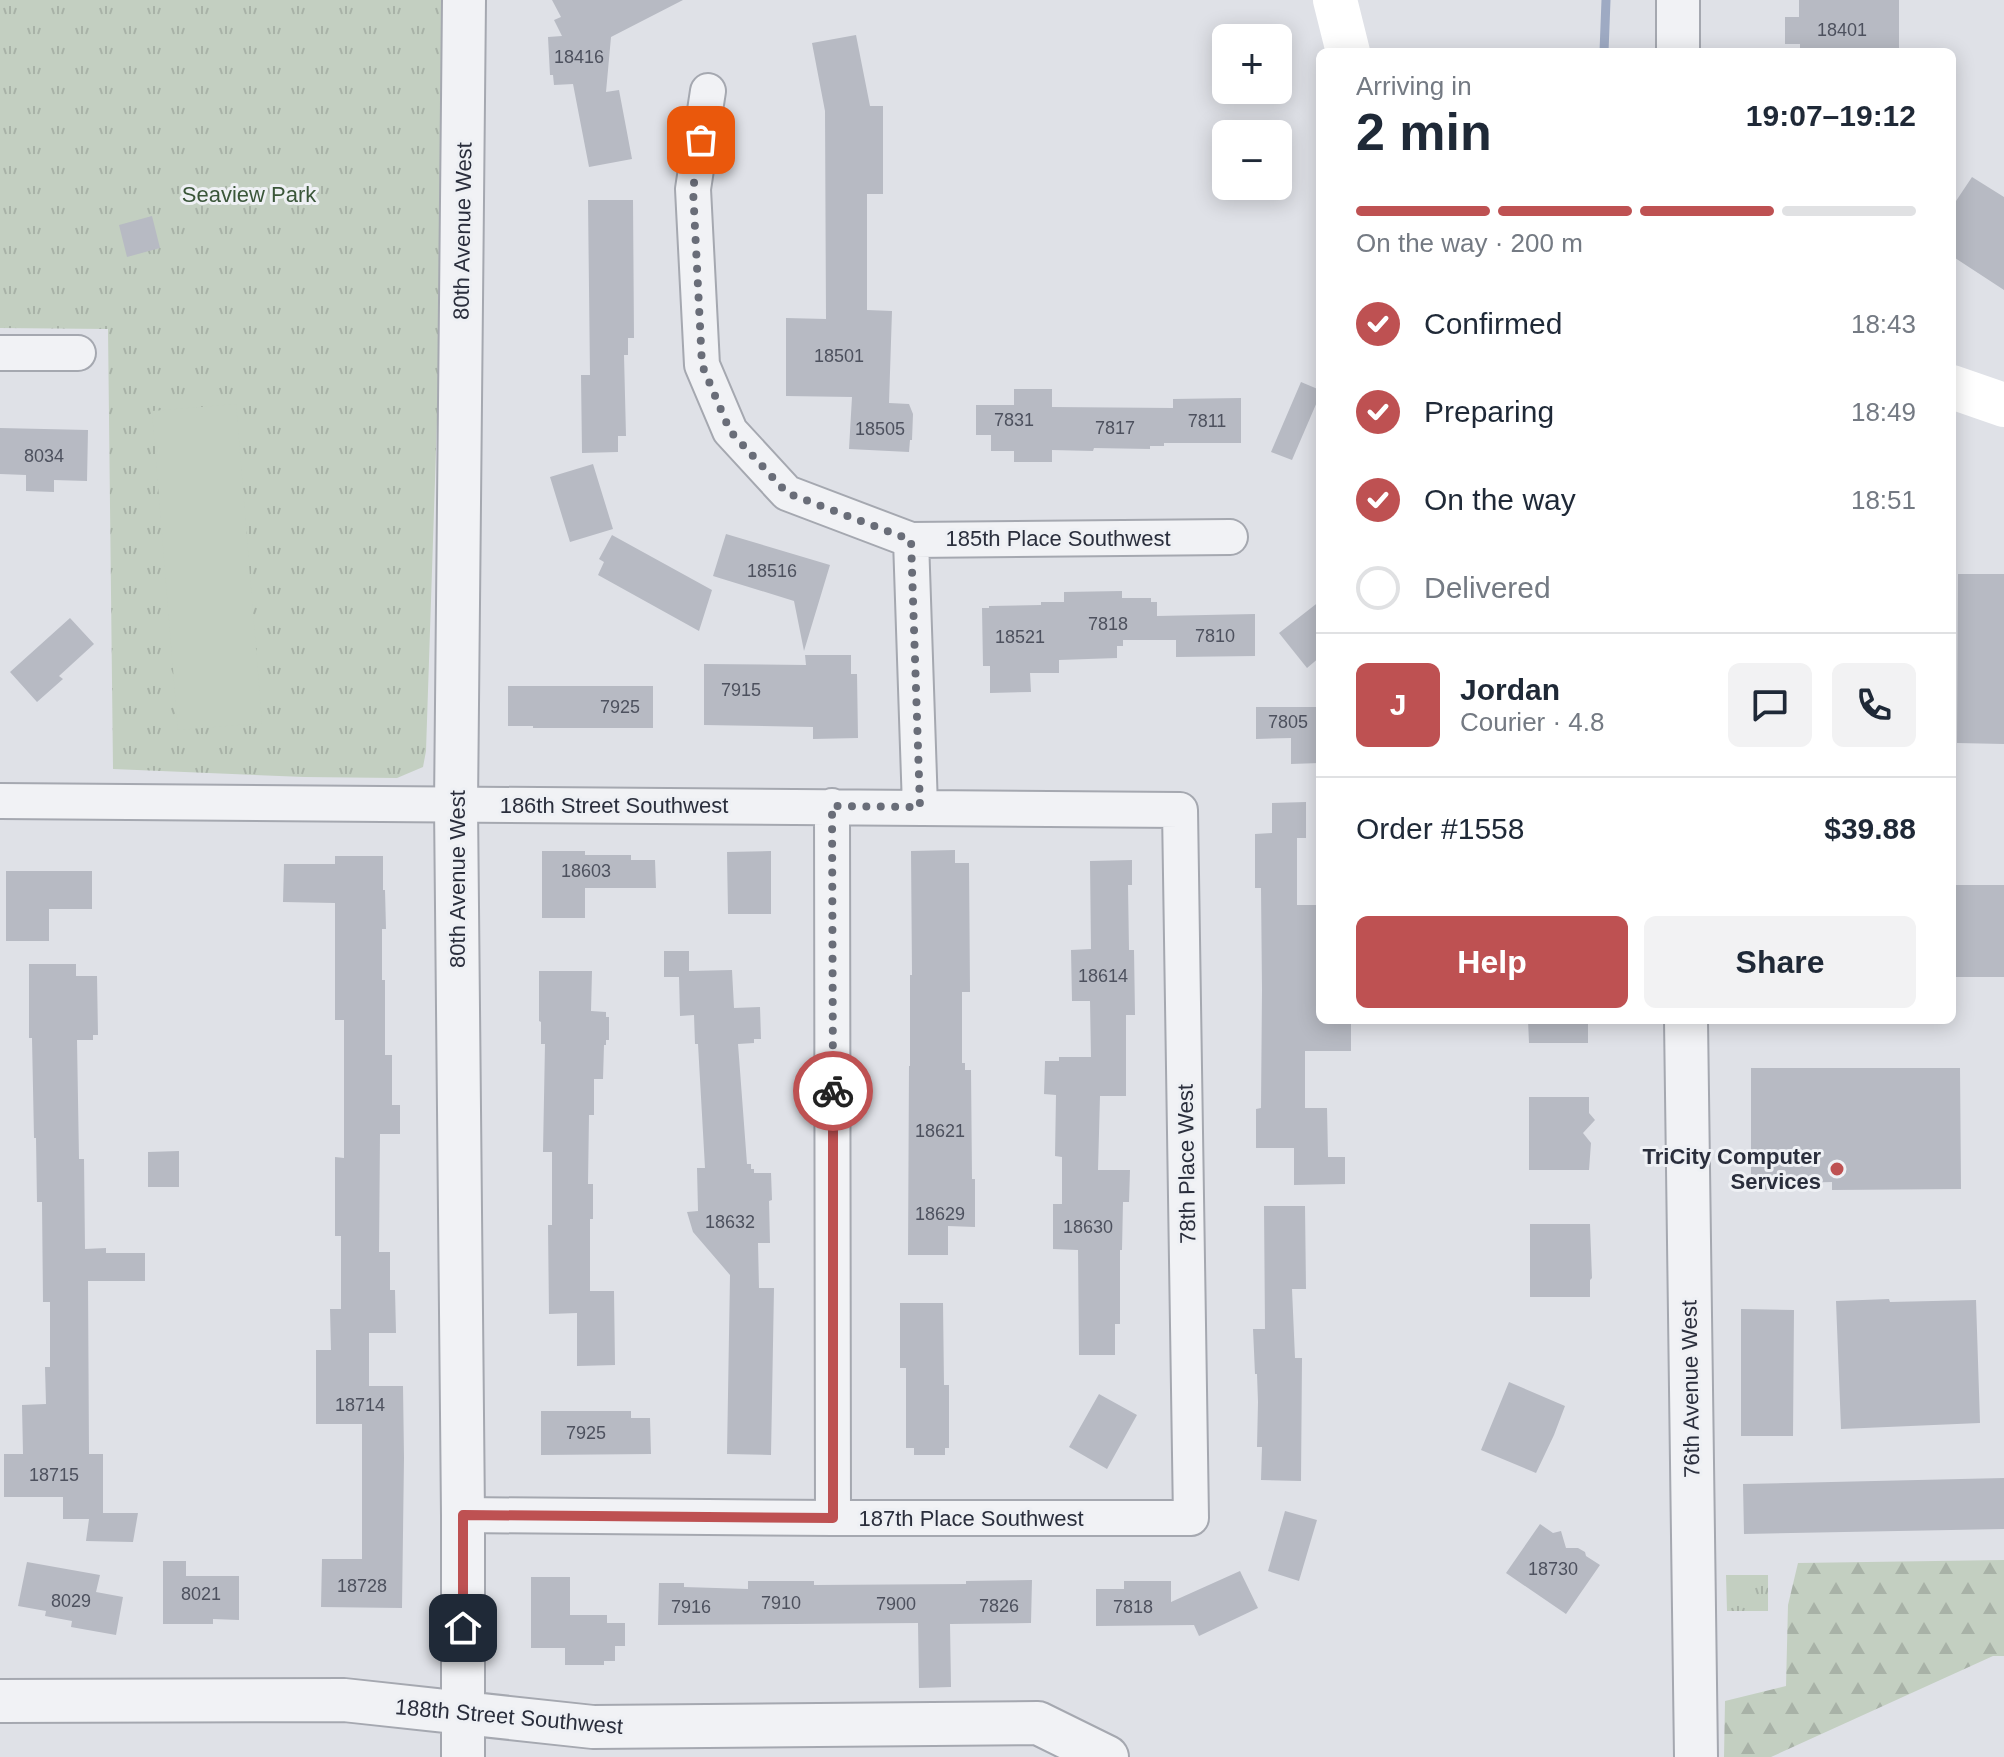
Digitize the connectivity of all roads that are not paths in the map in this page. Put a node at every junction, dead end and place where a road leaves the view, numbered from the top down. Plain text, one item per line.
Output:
1 (464, 0) edge
2 (1335, 0) edge
3 (1678, 0) edge
4 (1347, 48) edge
5 (1678, 48) edge
6 (708, 91) dead end
7 (0, 353) edge
8 (78, 353) dead end
9 (1956, 388) edge
10 (2004, 405) edge
11 (1230, 537) dead end
12 (911, 540) junction
13 (0, 801) edge
14 (456, 805) junction
15 (832, 806) junction
16 (920, 807) junction
17 (1180, 810) joint
18 (1686, 1024) edge
19 (463, 1515) junction
20 (833, 1518) junction
21 (1191, 1518) joint
22 (0, 1701) edge
23 (462, 1713) junction
24 (463, 1757) edge
25 (1107, 1757) edge
26 (1696, 1757) edge

1 - 14 street, 80th Avenue West
2 - 4 main road
3 - 5 street
6 - 12 street, 185th Place Southwest
7 - 8 street
9 - 10 main road
11 - 12 street, 185th Place Southwest
12 - 16 street
13 - 14 street, 186th Street Southwest
14 - 15 street, 186th Street Southwest
14 - 19 street, 80th Avenue West
15 - 16 street, 186th Street Southwest
15 - 20 street
16 - 17 street, 186th Street Southwest
17 - 21 street, 78th Place West
18 - 26 street, 76th Avenue West
19 - 20 street, 187th Place Southwest
19 - 23 street, 80th Avenue West
20 - 21 street, 187th Place Southwest
22 - 23 street, 188th Street Southwest
23 - 24 street, 80th Avenue West
23 - 25 street, 188th Street Southwest

